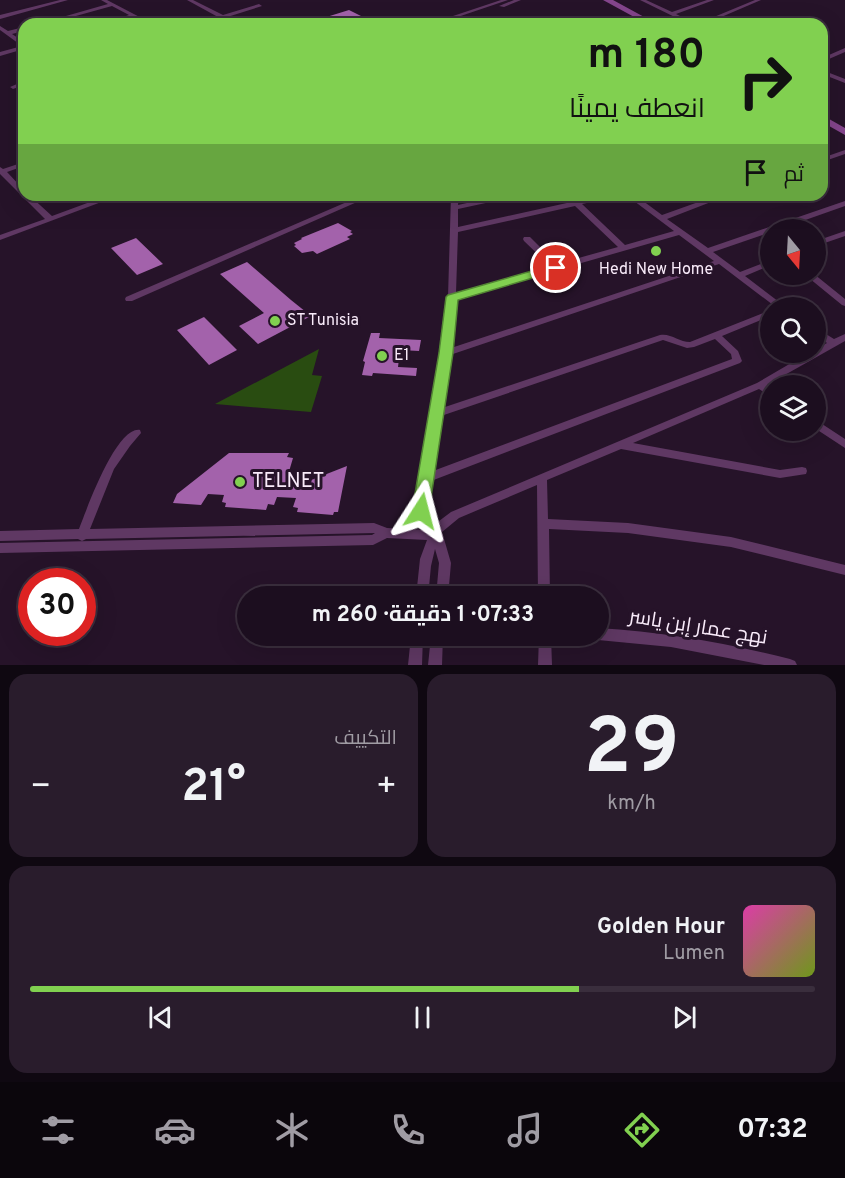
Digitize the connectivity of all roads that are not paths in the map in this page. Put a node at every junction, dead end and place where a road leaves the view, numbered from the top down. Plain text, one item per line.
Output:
1 (34, 0) edge
2 (66, 0) edge
3 (103, 0) edge
4 (189, 0) edge
5 (506, 0) edge
6 (519, 0) edge
7 (607, 0) edge
8 (616, 0) edge
9 (646, 0) edge
10 (712, 0) edge
11 (759, 0) edge
12 (111, 4) junction
13 (44, 6) junction
14 (260, 6) dead end
15 (671, 14) junction
16 (134, 16) junction
17 (223, 16) junction
18 (0, 17) edge
19 (62, 18) edge
20 (127, 18) edge
21 (138, 18) edge
22 (217, 18) edge
23 (450, 18) edge
24 (464, 18) edge
25 (642, 18) edge
26 (650, 18) edge
27 (680, 18) edge
28 (715, 18) edge
29 (0, 28) edge
30 (18, 30) edge
31 (8, 33) junction
32 (18, 41) edge
33 (18, 48) edge
34 (845, 50) edge
35 (0, 54) edge
36 (828, 57) edge
37 (828, 74) edge
38 (845, 81) edge
39 (18, 85) edge
40 (13, 87) dead end
41 (828, 122) edge
42 (828, 128) edge
43 (845, 132) edge
44 (845, 138) edge
45 (845, 152) edge
46 (828, 158) edge
47 (18, 162) edge
48 (18, 166) edge
49 (1, 170) edge
50 (18, 188) edge
51 (30, 201) edge
52 (100, 201) edge
53 (355, 201) edge
54 (455, 201) edge
55 (486, 201) edge
56 (585, 201) edge
57 (638, 201) edge
58 (708, 201) edge
59 (576, 203) junction
60 (845, 203) edge
61 (454, 208) junction
62 (661, 218) junction
63 (50, 219) junction
64 (455, 230) junction
65 (680, 231) junction
66 (845, 233) edge
67 (0, 237) edge
68 (527, 239) dead end
69 (826, 240) edge
70 (623, 248) junction
71 (708, 251) junction
72 (721, 261) junction
73 (760, 267) edge
74 (556, 268) junction
75 (740, 275) junction
76 (822, 285) edge
77 (452, 297) junction
78 (769, 297) edge
79 (129, 299) dead end
80 (845, 303) edge
81 (760, 317) edge
82 (716, 335) junction
83 (845, 337) edge
84 (826, 338) edge
85 (833, 343) junction
86 (446, 353) junction
87 (779, 375) edge
88 (760, 386) edge
89 (436, 414) junction
90 (826, 431) edge
91 (136, 433) dead end
92 (845, 444) edge
93 (621, 445) junction
94 (802, 471) dead end
95 (426, 478) junction
96 (542, 479) junction
97 (544, 524) junction
98 (437, 531) junction
99 (0, 536) edge
100 (80, 540) junction
101 (0, 548) edge
102 (845, 570) edge
103 (424, 586) edge
104 (443, 586) edge
105 (544, 586) edge
106 (609, 634) edge
107 (416, 646) edge
108 (436, 646) edge
109 (545, 646) edge
110 (415, 665) edge
111 (435, 665) edge
112 (545, 665) edge
113 (790, 665) edge

1 - 13 street
2 - 13 street
3 - 12 street
4 - 17 street
5 - 23 street
6 - 24 street
7 - 25 street
8 - 26 street
9 - 15 street
10 - 15 street
11 - 28 street
12 - 16 street
12 - 19 street
13 - 18 street
14 - 17 street
15 - 27 street
16 - 20 street
16 - 21 street
17 - 22 street
29 - 31 street
30 - 31 street
31 - 32 street
33 - 35 street
34 - 36 street
37 - 38 street
39 - 40 street
41 - 43 street
42 - 44 street
45 - 46 street
47 - 49 street
48 - 49 street
49 - 50 street
51 - 63 street
52 - 63 street
53 - 79 street
54 - 61 street
55 - 61 street
56 - 59 street
57 - 62 street
58 - 62 street
59 - 64 street
59 - 70 street
60 - 71 street
61 - 64 street
62 - 65 street
63 - 67 street
64 - 77 street
65 - 70 street
65 - 71 street
66 - 69 street
68 - 74 street
70 - 74 street
71 - 72 street
72 - 75 street
72 - 86 street
73 - 75 street
74 - 77 street
75 - 78 street
76 - 80 street
77 - 86 street
81 - 82 street
82 - 89 street
82 - 95 street
83 - 85 street
84 - 85 street
85 - 87 street
86 - 89 street
88 - 93 street
89 - 95 street
90 - 92 street
91 - 100 street
93 - 94 street
93 - 96 street
95 - 98 street
96 - 97 street
96 - 98 street
97 - 102 street
97 - 105 street
98 - 100 street
98 - 103 street
98 - 104 street
99 - 100 street
100 - 101 street
106 - 113 street, نهج عمار إبن ياسر
107 - 110 street
108 - 111 street
109 - 112 street

